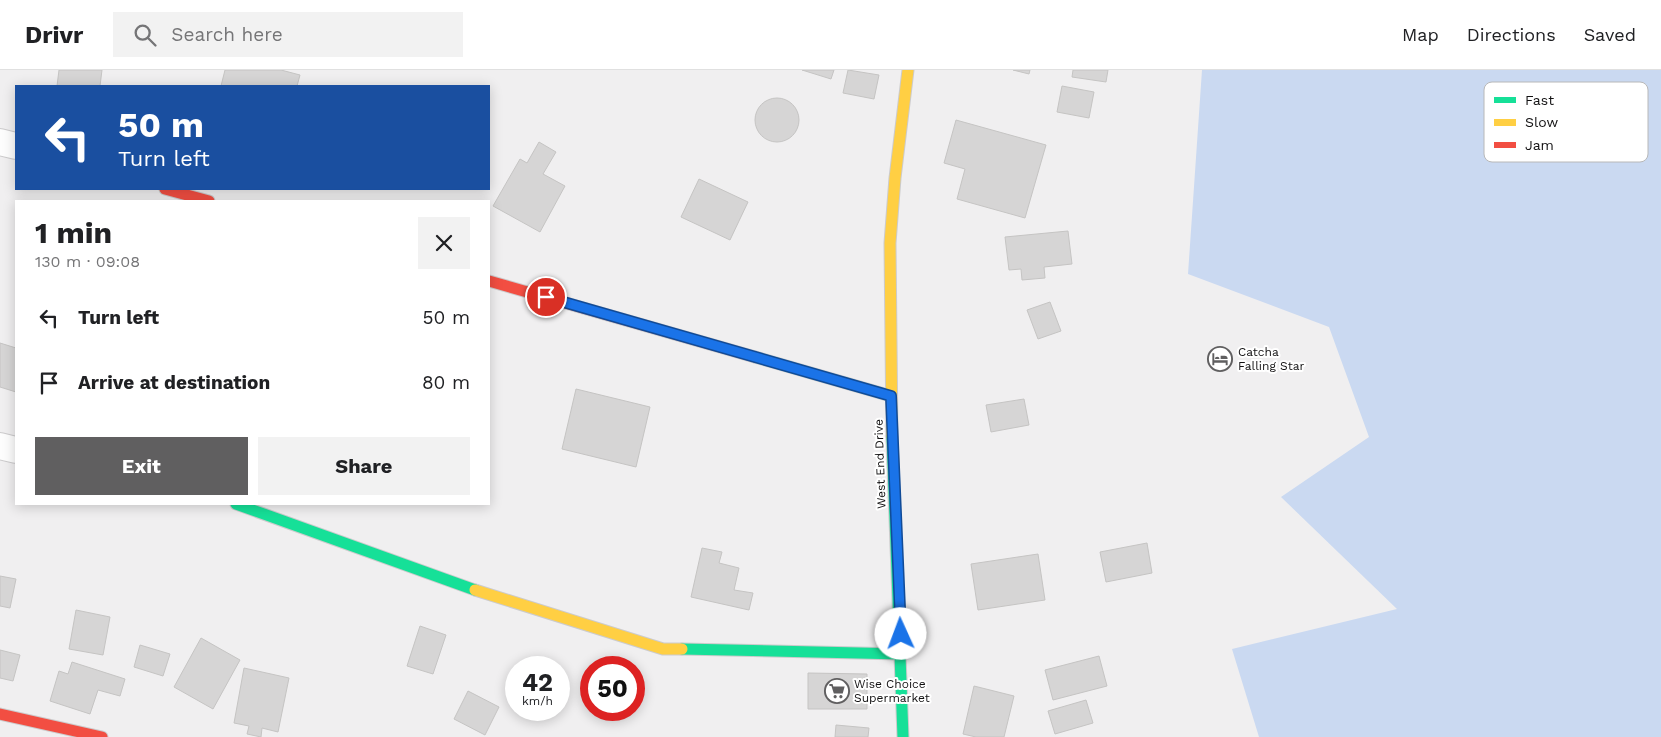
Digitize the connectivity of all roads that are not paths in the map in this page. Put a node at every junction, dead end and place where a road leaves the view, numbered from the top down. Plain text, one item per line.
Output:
1 (908, 70) edge
2 (0, 142) edge
3 (15, 146) edge
4 (169, 190) edge
5 (205, 200) edge
6 (490, 281) edge
7 (891, 396) junction
8 (0, 446) edge
9 (15, 450) edge
10 (239, 505) edge
11 (902, 654) junction
12 (0, 714) edge
13 (102, 737) edge
14 (903, 737) edge

1 - 7 street, West End Drive
2 - 3 street
4 - 5 street
6 - 7 street
7 - 11 street, West End Drive
8 - 9 street
10 - 11 street
11 - 14 street, West End Drive
12 - 13 street

